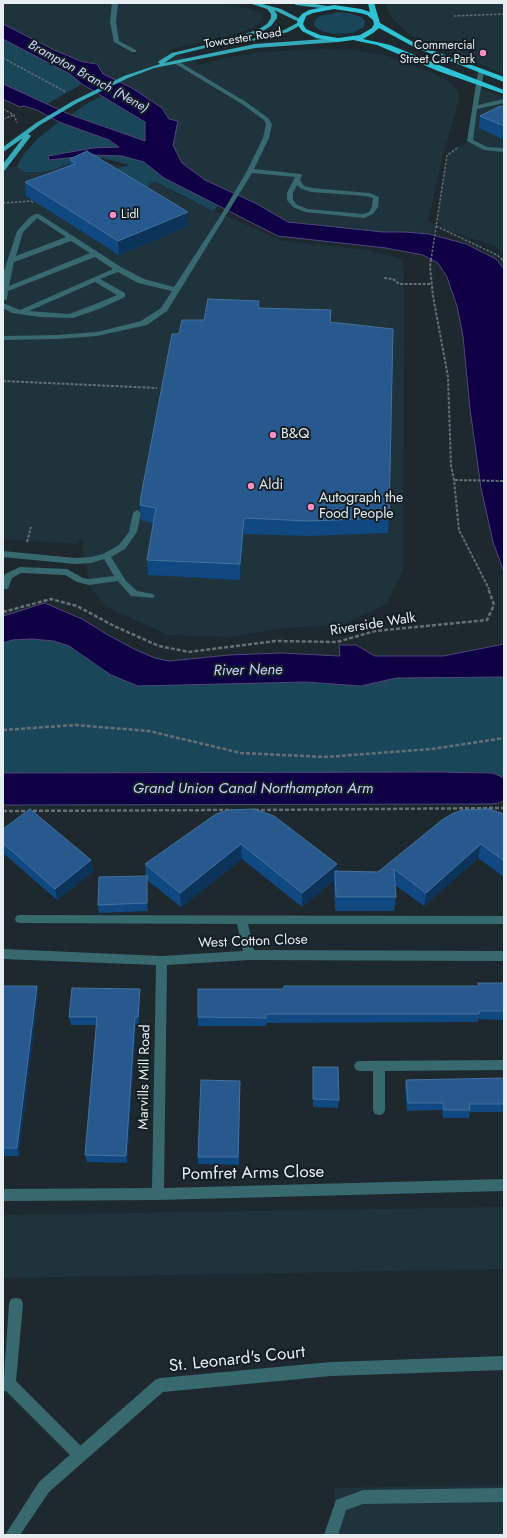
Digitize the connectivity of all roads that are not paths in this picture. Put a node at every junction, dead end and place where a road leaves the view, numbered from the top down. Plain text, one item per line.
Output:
1 (115, 3) edge
2 (252, 3) edge
3 (296, 3) edge
4 (372, 3) edge
5 (334, 6) edge
6 (269, 7) junction
7 (376, 21) junction
8 (300, 22) junction
9 (347, 39) junction
10 (338, 40) junction
11 (134, 51) dead end
12 (161, 62) junction
13 (176, 62) junction
14 (152, 67) junction
15 (481, 72) junction
16 (504, 80) edge
17 (480, 84) junction
18 (504, 92) edge
19 (504, 101) edge
20 (475, 108) junction
21 (38, 124) junction
22 (3, 150) edge
23 (504, 150) edge
24 (3, 169) edge
25 (250, 171) junction
26 (296, 181) junction
27 (71, 238) junction
28 (95, 254) junction
29 (12, 260) junction
30 (118, 269) junction
31 (94, 279) junction
32 (5, 290) junction
33 (176, 290) junction
34 (3, 299) edge
35 (3, 305) edge
36 (21, 312) junction
37 (3, 338) edge
38 (137, 512) dead end
39 (3, 554) edge
40 (106, 556) junction
41 (120, 578) junction
42 (5, 587) dead end
43 (150, 596) dead end
44 (20, 919) dead end
45 (241, 919) junction
46 (504, 920) edge
47 (3, 954) edge
48 (249, 955) junction
49 (504, 956) edge
50 (162, 961) junction
51 (504, 1065) edge
52 (360, 1066) dead end
53 (379, 1066) junction
54 (379, 1110) dead end
55 (504, 1185) edge
56 (158, 1194) junction
57 (3, 1195) edge
58 (16, 1304) dead end
59 (504, 1363) edge
60 (6, 1384) edge
61 (80, 1455) junction
62 (504, 1495) edge
63 (12, 1535) edge
64 (332, 1535) edge

1 - 11 street
2 - 6 main road
3 - 5 main road
4 - 7 highway
5 - 7 highway
5 - 8 highway
6 - 8 main road
6 - 12 main road
7 - 9 highway
7 - 15 highway
8 - 10 highway
8 - 12 main road, Towcester Road
9 - 10 highway
9 - 17 highway
10 - 13 main road, Towcester Road
12 - 14 main road, Towcester Road
13 - 14 main road, Towcester Road
13 - 25 street
14 - 21 main road, Towcester Road
15 - 16 highway
15 - 17 street
17 - 18 highway
17 - 20 street
19 - 20 street
20 - 23 street
21 - 22 main road, Towcester Road
21 - 24 main road, Towcester Road
25 - 26 street
25 - 33 street
26 - 26 street
27 - 28 street
27 - 29 street
27 - 29 street
28 - 30 street
28 - 32 street
29 - 32 street
30 - 31 street
30 - 33 street
31 - 36 street
31 - 36 street
32 - 34 street
33 - 37 street
35 - 36 street
38 - 40 street
39 - 40 street
40 - 41 street
41 - 42 street
41 - 43 street
44 - 45 street
45 - 46 street
45 - 48 street
47 - 50 street, West Cotton Close
48 - 49 street, West Cotton Close
48 - 50 street, West Cotton Close
50 - 56 street, Marvills Mill Road
51 - 53 street
52 - 53 street
53 - 54 street
55 - 56 street, Pomfret Arms Close
56 - 57 street, Pomfret Arms Close
58 - 60 street
59 - 61 street, St. Leonard's Court
60 - 61 street
61 - 63 street, St. Leonard's Court
62 - 64 street

